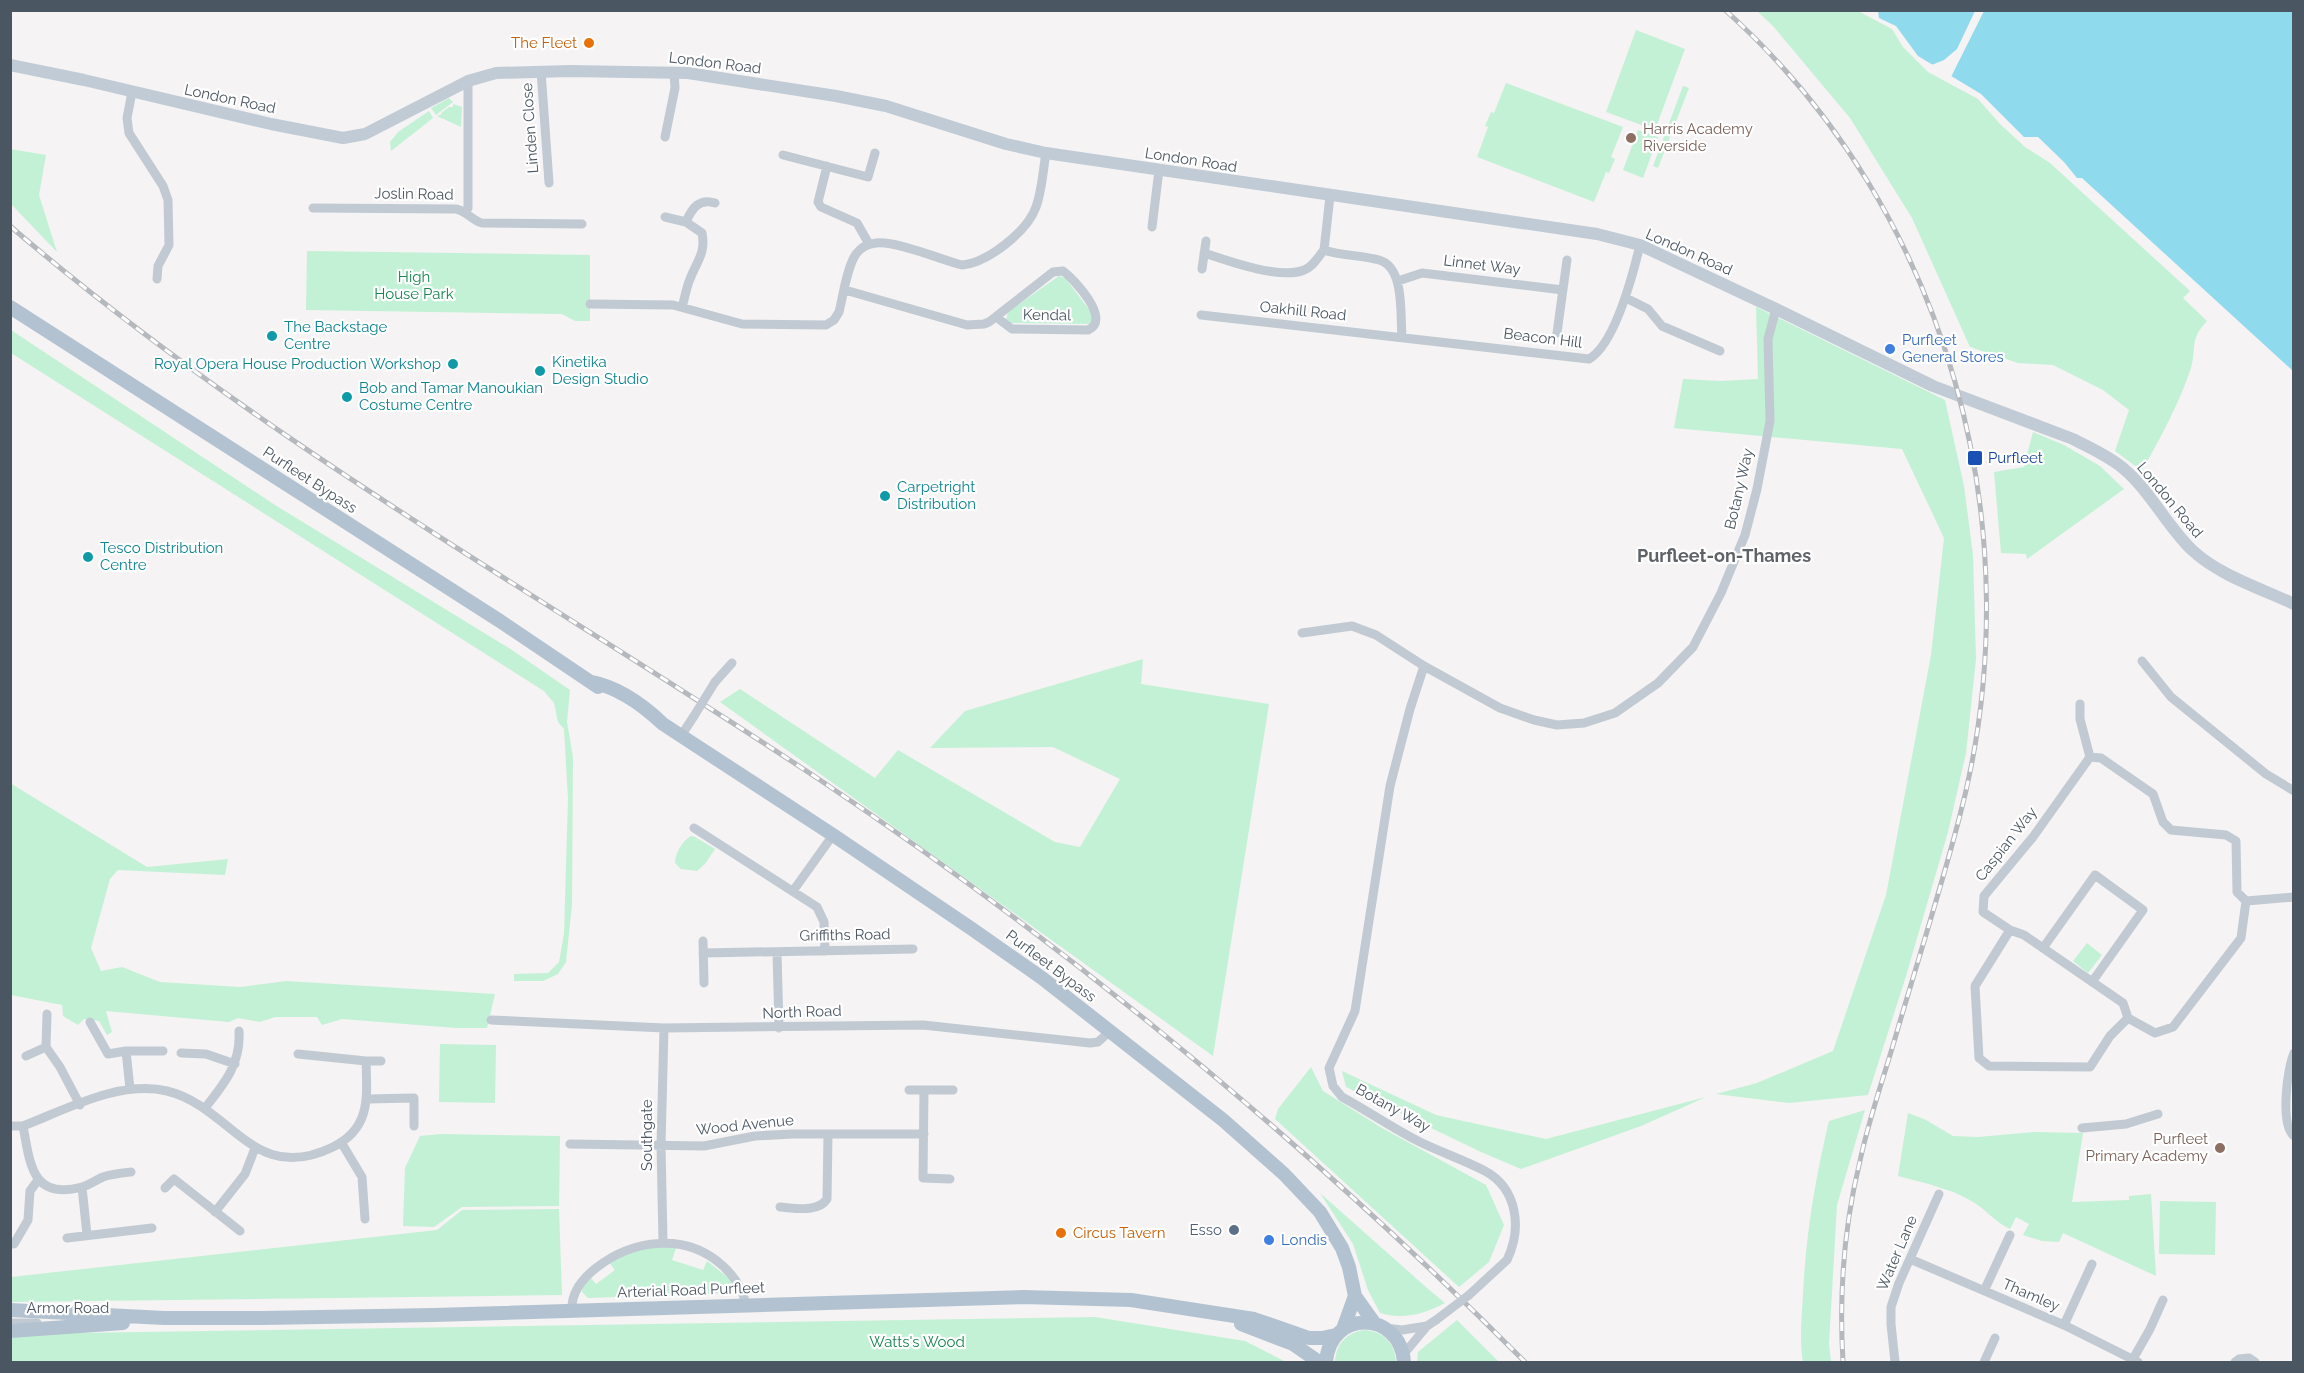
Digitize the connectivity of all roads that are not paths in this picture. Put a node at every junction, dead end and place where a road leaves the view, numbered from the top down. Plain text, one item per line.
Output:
1 (10, 65) edge
2 (541, 71) junction
3 (674, 72) junction
4 (468, 81) junction
5 (132, 92) junction
6 (665, 137) dead end
7 (874, 153) dead end
8 (1046, 153) junction
9 (783, 155) dead end
10 (827, 166) junction
11 (1159, 170) junction
12 (549, 183) dead end
13 (1330, 196) junction
14 (715, 203) dead end
15 (313, 208) dead end
16 (465, 212) junction
17 (665, 218) dead end
18 (686, 222) junction
19 (582, 224) dead end
20 (1152, 226) dead end
21 (1206, 240) dead end
22 (869, 244) junction
23 (1640, 245) junction
24 (1324, 250) junction
25 (1204, 253) junction
26 (1567, 260) dead end
27 (1202, 269) dead end
28 (158, 279) dead end
29 (1398, 281) junction
30 (845, 290) junction
31 (1563, 290) junction
32 (1626, 298) junction
33 (590, 304) dead end
34 (10, 307) edge
35 (682, 307) junction
36 (1776, 309) junction
37 (1200, 315) dead end
38 (996, 317) junction
39 (1557, 333) dead end
40 (1402, 336) junction
41 (1720, 351) dead end
42 (2294, 604) edge
43 (1302, 633) dead end
44 (2142, 661) dead end
45 (732, 663) dead end
46 (1424, 666) junction
47 (2080, 704) dead end
48 (681, 736) junction
49 (2090, 757) junction
50 (2294, 791) edge
51 (694, 828) dead end
52 (833, 835) junction
53 (793, 891) junction
54 (2294, 897) edge
55 (2246, 901) junction
56 (2010, 930) junction
57 (703, 941) dead end
58 (2043, 948) junction
59 (913, 949) dead end
60 (825, 951) junction
61 (777, 952) junction
62 (703, 953) junction
63 (2092, 982) junction
64 (704, 983) dead end
65 (47, 1014) dead end
66 (2128, 1018) junction
67 (491, 1020) dead end
68 (90, 1022) dead end
69 (664, 1028) junction
70 (779, 1028) junction
71 (239, 1031) dead end
72 (1109, 1032) junction
73 (46, 1047) junction
74 (163, 1051) dead end
75 (126, 1052) junction
76 (181, 1053) dead end
77 (298, 1053) dead end
78 (2294, 1053) edge
79 (26, 1056) dead end
80 (366, 1061) junction
81 (381, 1061) dead end
82 (235, 1064) junction
83 (130, 1089) junction
84 (909, 1090) dead end
85 (924, 1090) junction
86 (953, 1090) dead end
87 (367, 1099) junction
88 (80, 1104) junction
89 (205, 1108) junction
90 (2158, 1114) dead end
91 (10, 1126) edge
92 (23, 1126) junction
93 (414, 1126) dead end
94 (2082, 1128) dead end
95 (828, 1134) junction
96 (924, 1134) junction
97 (2294, 1136) edge
98 (341, 1142) junction
99 (570, 1144) dead end
100 (661, 1145) junction
101 (255, 1148) junction
102 (131, 1172) dead end
103 (951, 1179) dead end
104 (38, 1180) junction
105 (82, 1187) junction
106 (165, 1188) dead end
107 (1939, 1194) dead end
108 (780, 1207) dead end
109 (215, 1212) junction
110 (365, 1219) dead end
111 (152, 1228) dead end
112 (240, 1232) dead end
113 (87, 1235) junction
114 (2010, 1235) dead end
115 (67, 1238) dead end
116 (663, 1242) junction
117 (14, 1244) dead end
118 (1910, 1259) junction
119 (2092, 1264) dead end
120 (1984, 1291) junction
121 (1355, 1296) junction
122 (2163, 1300) dead end
123 (746, 1305) junction
124 (10, 1310) edge
125 (572, 1310) junction
126 (1219, 1314) junction
127 (164, 1318) junction
128 (10, 1323) edge
129 (126, 1323) junction
130 (2064, 1325) junction
131 (1381, 1326) junction
132 (1427, 1326) junction
133 (10, 1331) edge
134 (1339, 1332) junction
135 (1995, 1338) dead end
136 (1403, 1358) edge
137 (2136, 1360) edge
138 (1318, 1362) edge
139 (1326, 1362) edge
140 (1895, 1362) edge
141 (1984, 1362) edge
142 (2235, 1362) edge
143 (2254, 1362) edge

1 - 5 street, London Road
2 - 3 street, London Road
2 - 4 street, London Road
2 - 12 street, Linden Close
3 - 6 street
3 - 8 street, London Road
4 - 5 street, London Road
4 - 16 street
5 - 28 street
7 - 10 street
8 - 11 street, London Road
8 - 22 street
9 - 10 street
10 - 22 street
11 - 13 street, London Road
11 - 20 street
13 - 23 street, London Road
13 - 24 street
14 - 18 street
15 - 16 street, Joslin Road
16 - 19 street, Joslin Road
17 - 18 street
18 - 35 street
21 - 25 street
22 - 30 street
23 - 32 street, Beacon Hill
23 - 36 street, London Road
24 - 25 street
24 - 29 street
25 - 27 street
26 - 31 street
29 - 31 street, Linnet Way
29 - 40 street
30 - 35 street
30 - 38 street, Kendal
31 - 39 street
32 - 40 street, Beacon Hill
32 - 41 street
33 - 35 street
34 - 48 main road, Purfleet Bypass
36 - 42 street, London Road
36 - 46 street, Botany Way
37 - 40 street, Oakhill Road
38 - 38 street, Kendal
43 - 46 street, Botany Way
44 - 50 street
45 - 48 street, bridge
46 - 132 street, Botany Way, bridge
47 - 49 street
48 - 52 main road, Purfleet Bypass
49 - 55 street
49 - 56 street, Caspian Way
51 - 53 street
52 - 53 street
52 - 72 main road, Purfleet Bypass
53 - 60 street
54 - 55 street
55 - 66 street
56 - 58 street
56 - 66 street
57 - 62 street
58 - 63 street
58 - 63 street
59 - 60 street, Griffiths Road
60 - 61 street, Griffiths Road
61 - 62 street, Griffiths Road
61 - 70 street
62 - 64 street
63 - 66 street
65 - 73 street
67 - 69 street, North Road
68 - 75 street
69 - 70 street, North Road
69 - 100 street, Southgate
70 - 72 street, North Road
71 - 82 street
72 - 121 main road, Purfleet Bypass
73 - 79 street
73 - 88 street
74 - 75 street
75 - 83 street
76 - 82 street
77 - 80 street
78 - 97 street
80 - 81 street
80 - 87 street
82 - 89 street
83 - 88 street
83 - 89 street
84 - 85 street
85 - 86 street
85 - 96 street
87 - 93 street
87 - 98 street
88 - 92 street
89 - 101 street
90 - 94 street
91 - 92 street
92 - 104 street
95 - 96 street, Wood Avenue
95 - 100 street, Wood Avenue
95 - 108 street
96 - 103 street
98 - 101 street
98 - 110 street
99 - 100 street, Wood Avenue
100 - 116 street, Southgate
101 - 109 street
102 - 105 street
104 - 105 street
104 - 117 street
105 - 113 street
106 - 109 street
107 - 118 street, Water Lane
109 - 112 street
111 - 113 street
113 - 115 street
114 - 120 street
116 - 123 street
116 - 125 street
118 - 120 street, Thamley
118 - 140 street, Water Lane
119 - 130 street
120 - 130 street, Thamley
121 - 131 main road, Purfleet Bypass
121 - 134 main road
122 - 137 street
123 - 125 main road, Arterial Road Purfleet
123 - 126 main road, Arterial Road Purfleet
124 - 127 main road, Arterial Road Purfleet
125 - 127 main road, Arterial Road Purfleet
126 - 134 main road, Arterial Road Purfleet
126 - 138 main road, Arterial Road Purfleet
127 - 129 main road, Arterial Road Purfleet
128 - 129 street, Armor Road
129 - 133 main road, Arterial Road Purfleet
130 - 137 street, Thamley
131 - 132 street, Botany Way
131 - 134 main road, Arterial Road Purfleet
131 - 136 main road, Purfleet Bypass
132 - 136 street, Botany Way
134 - 139 main road
135 - 141 street
142 - 143 street

